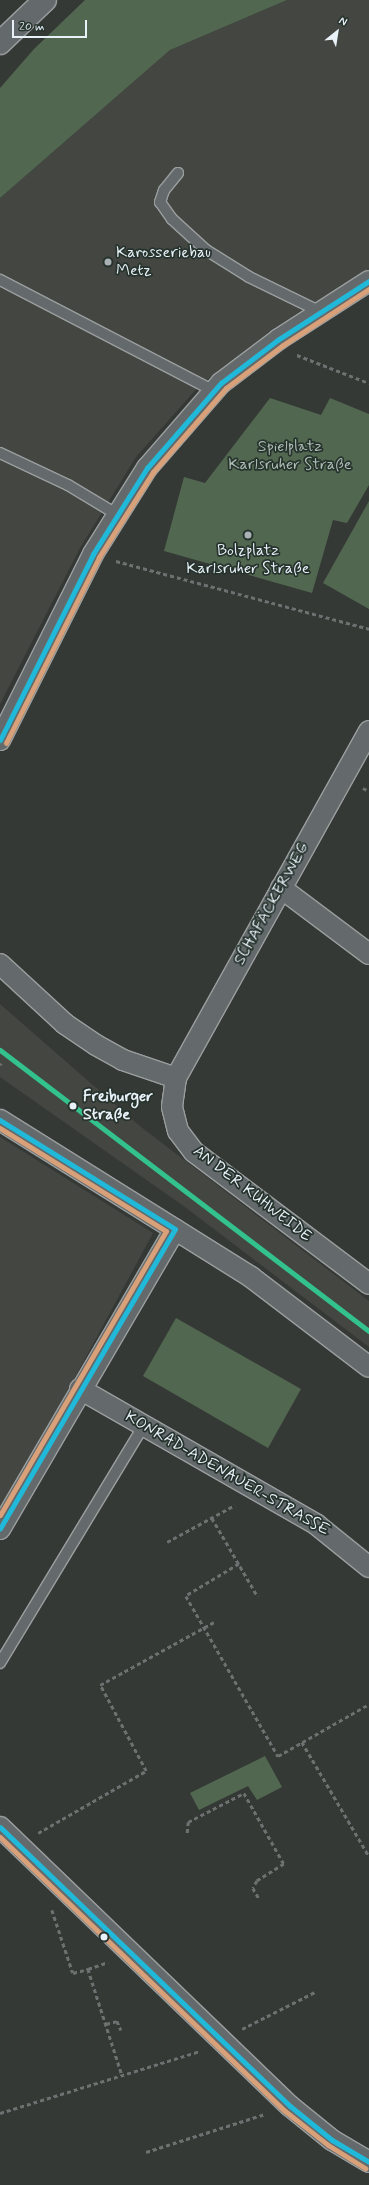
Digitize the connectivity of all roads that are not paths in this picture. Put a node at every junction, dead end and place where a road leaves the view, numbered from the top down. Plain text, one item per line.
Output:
1 (45, 0) edge
2 (0, 43) edge
3 (178, 174) dead end
4 (0, 280) edge
5 (369, 281) edge
6 (321, 312) junction
7 (214, 391) junction
8 (0, 453) edge
9 (118, 515) junction
10 (369, 731) edge
11 (0, 740) edge
12 (281, 888) junction
13 (369, 954) edge
14 (0, 964) edge
15 (176, 1078) junction
16 (0, 1120) edge
17 (175, 1229) junction
18 (369, 1284) edge
19 (369, 1367) edge
20 (80, 1389) junction
21 (144, 1425) junction
22 (0, 1529) edge
23 (369, 1567) edge
24 (0, 1663) edge
25 (0, 1827) edge
26 (369, 2162) edge

1 - 2 highway
3 - 6 lane
4 - 7 lane
5 - 6 street
6 - 7 street
7 - 9 street
8 - 9 lane
9 - 11 street
10 - 12 street, SCHAFÄCKERWEG
12 - 13 street
12 - 15 street, SCHAFÄCKERWEG
14 - 15 street
15 - 18 street, AN DER KUHWEIDE
16 - 17 street
17 - 19 street
17 - 20 street
20 - 21 street, KONRAD-ADENAUER-STRASSE
20 - 22 street
21 - 23 street, KONRAD-ADENAUER-STRASSE
21 - 24 lane
25 - 26 street

